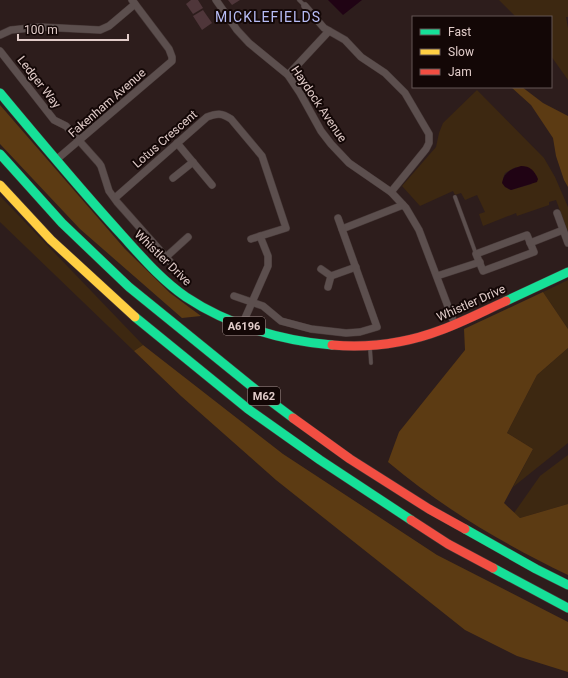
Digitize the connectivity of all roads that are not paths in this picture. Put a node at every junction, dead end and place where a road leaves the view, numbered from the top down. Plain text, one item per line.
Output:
1 (216, 0) edge
2 (299, 0) edge
3 (133, 2) edge
4 (305, 6) joint
5 (329, 31) junction
6 (0, 35) edge
7 (0, 51) edge
8 (288, 75) junction
9 (0, 93) edge
10 (80, 140) junction
11 (177, 143) junction
12 (0, 154) edge
13 (56, 160) junction
14 (193, 162) junction
15 (173, 178) dead end
16 (0, 185) edge
17 (212, 185) dead end
18 (391, 192) junction
19 (454, 197) dead end
20 (115, 198) junction
21 (403, 205) junction
22 (557, 213) dead end
23 (338, 218) dead end
24 (342, 229) junction
25 (563, 230) junction
26 (260, 236) junction
27 (188, 237) dead end
28 (251, 240) dead end
29 (530, 243) junction
30 (568, 243) edge
31 (476, 254) junction
32 (166, 257) junction
33 (480, 262) junction
34 (173, 265) dead end
35 (356, 267) junction
36 (321, 269) dead end
37 (568, 272) edge
38 (331, 276) junction
39 (436, 276) junction
40 (328, 287) dead end
41 (234, 296) dead end
42 (252, 302) junction
43 (242, 325) junction
44 (455, 326) junction
45 (370, 345) junction
46 (371, 363) dead end
47 (568, 585) edge
48 (568, 608) edge

1 - 8 street, Haydock Avenue
2 - 4 lane
3 - 6 street
3 - 10 street, Fakenham Avenue
4 - 5 street
5 - 8 street
5 - 18 street
7 - 10 street, Ledger Way
8 - 18 street, Haydock Avenue
9 - 13 main road, Whistler Drive / A6196
10 - 13 street, Fakenham Avenue
10 - 20 street, Ledger Way
11 - 14 street
11 - 20 street, Lotus Crescent
11 - 26 street, Lotus Crescent
12 - 47 main road, M62
13 - 43 main road, Whistler Drive / A6196
14 - 15 street
14 - 17 street
16 - 48 main road, M62
18 - 21 street, Haydock Avenue
19 - 31 lane
20 - 32 street, Ledger Way
21 - 24 street
21 - 39 street, Haydock Avenue
22 - 25 street
23 - 24 street
24 - 35 street
25 - 29 street
25 - 30 street
26 - 28 street
26 - 42 street
27 - 32 street
29 - 31 street
29 - 33 street
31 - 33 street
32 - 34 street, Ledger Way
33 - 39 street
35 - 38 street
35 - 42 street
36 - 38 street
37 - 44 main road, Whistler Drive / A6196
38 - 40 street
39 - 44 street, Haydock Avenue
41 - 42 street
42 - 43 street
43 - 45 main road, Whistler Drive / A6196
44 - 45 main road, Whistler Drive / A6196
45 - 46 lane

